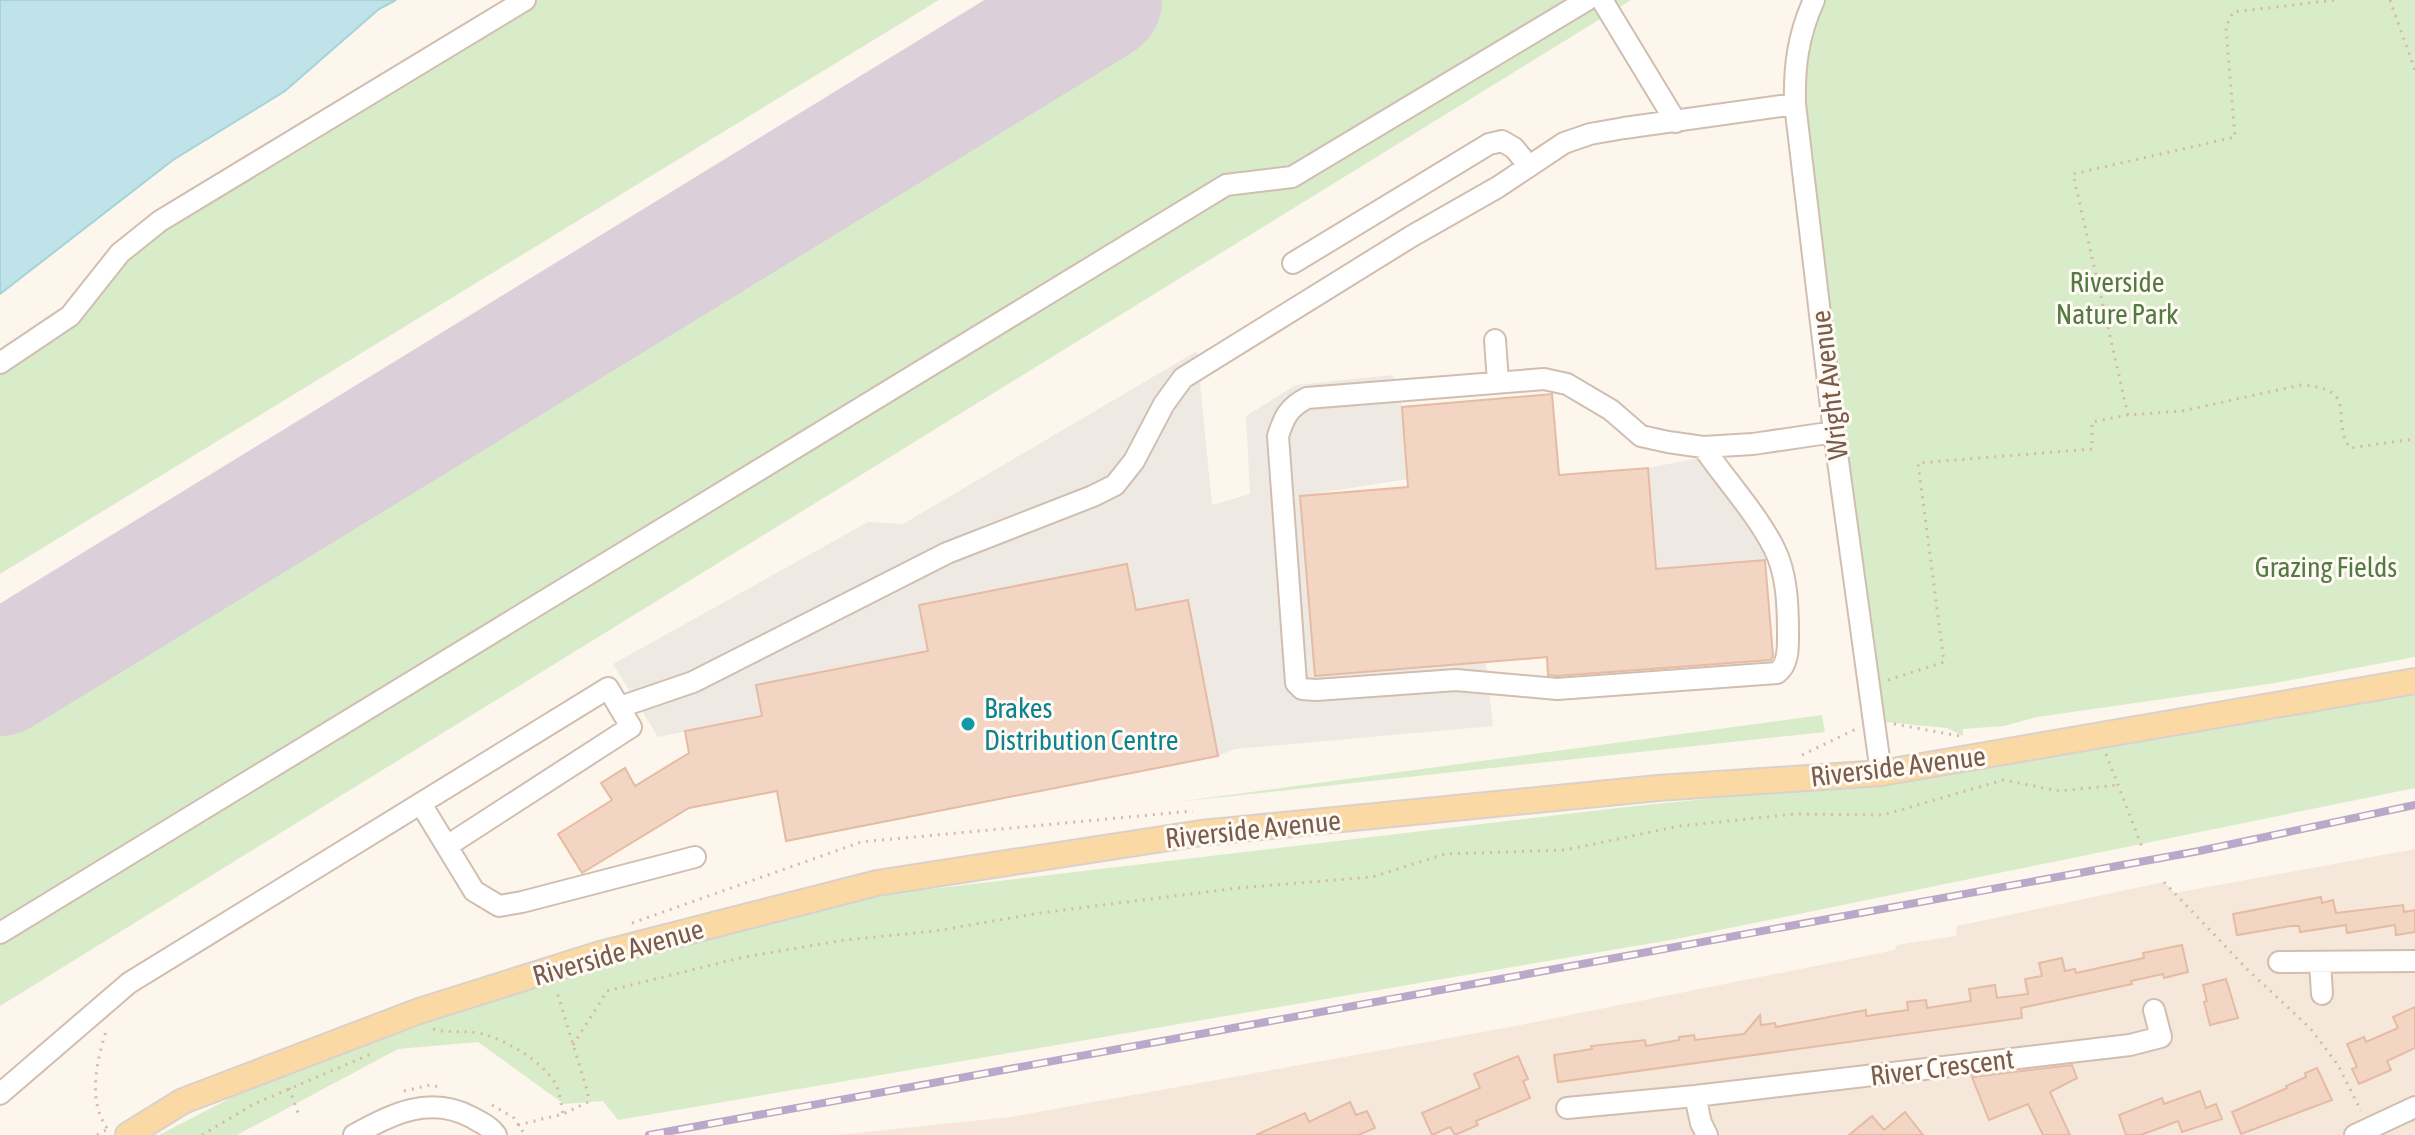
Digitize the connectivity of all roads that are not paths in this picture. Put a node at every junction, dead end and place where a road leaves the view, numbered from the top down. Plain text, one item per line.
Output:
1 (525, 0) edge
2 (1587, 0) edge
3 (1602, 0) edge
4 (1814, 0) edge
5 (1795, 104) junction
6 (1676, 122) junction
7 (1528, 165) junction
8 (1293, 263) dead end
9 (1495, 340) dead end
10 (0, 363) edge
11 (1498, 382) junction
12 (1834, 432) junction
13 (1703, 447) junction
14 (2415, 681) edge
15 (620, 707) junction
16 (1881, 773) junction
17 (421, 804) junction
18 (447, 846) junction
19 (695, 857) dead end
20 (0, 933) edge
21 (2415, 961) edge
22 (2279, 962) dead end
23 (2320, 962) junction
24 (2322, 994) dead end
25 (2154, 1010) dead end
26 (0, 1094) edge
27 (1695, 1096) junction
28 (2415, 1107) edge
29 (1567, 1108) dead end
30 (494, 1132) edge
31 (2362, 1132) edge
32 (128, 1135) edge
33 (354, 1135) edge
34 (1707, 1135) edge

1 - 10 street
2 - 20 street
3 - 6 street
4 - 5 street, Wright Avenue
5 - 6 street
5 - 12 street, Wright Avenue
6 - 7 street
7 - 8 street
7 - 15 street
9 - 11 street
11 - 13 street
11 - 13 street
12 - 13 street
12 - 16 street, Wright Avenue
14 - 16 main road, Riverside Avenue
15 - 17 street
15 - 18 street
16 - 32 main road, Riverside Avenue
17 - 18 street
17 - 26 street
18 - 19 street
21 - 23 street
22 - 23 street
23 - 24 street
25 - 27 street, River Crescent
27 - 29 street, River Crescent
27 - 34 street
28 - 31 street
30 - 33 street

